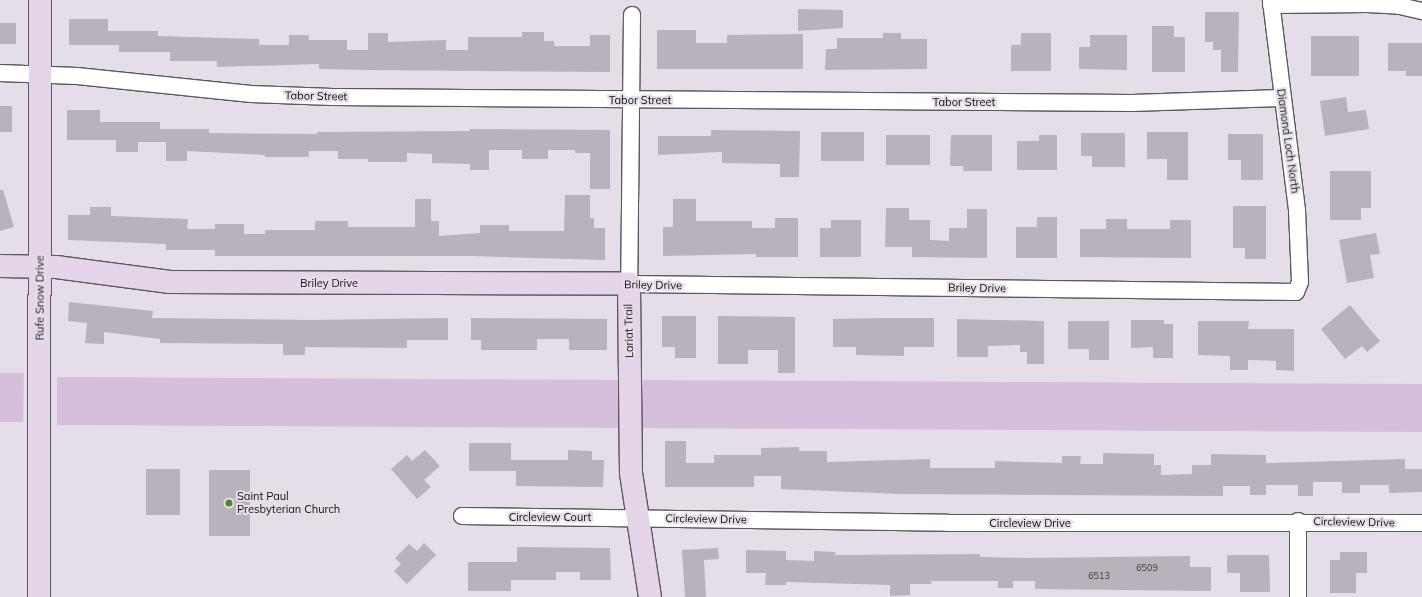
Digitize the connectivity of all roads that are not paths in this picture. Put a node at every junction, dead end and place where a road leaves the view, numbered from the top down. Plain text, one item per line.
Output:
1 (40, 0) edge
2 (1271, 2) edge
3 (1422, 11) edge
4 (632, 15) dead end
5 (0, 72) edge
6 (39, 75) junction
7 (1282, 98) junction
8 (631, 100) junction
9 (0, 266) edge
10 (39, 266) junction
11 (1300, 282) joint
12 (629, 284) junction
13 (462, 516) dead end
14 (638, 517) junction
15 (1298, 521) junction
16 (1422, 524) edge
17 (39, 597) edge
18 (650, 597) edge
19 (1298, 597) edge

1 - 6 street, Rufe Snow Drive
2 - 3 street
2 - 7 street, Diamond Loch North
4 - 8 street, Lariat Trail
5 - 6 street, Tabor Street
6 - 8 street, Tabor Street
6 - 10 street, Rufe Snow Drive
7 - 8 street, Tabor Street
7 - 11 street, Diamond Loch North
8 - 12 street, Lariat Trail
9 - 10 street, Briley Drive
10 - 12 street, Briley Drive
10 - 17 street, Rufe Snow Drive
11 - 12 street, Briley Drive
12 - 14 street, Lariat Trail
13 - 14 street, Circleview Court
14 - 15 street, Circleview Drive
14 - 18 street, Lariat Trail
15 - 16 street, Circleview Drive
15 - 19 street

